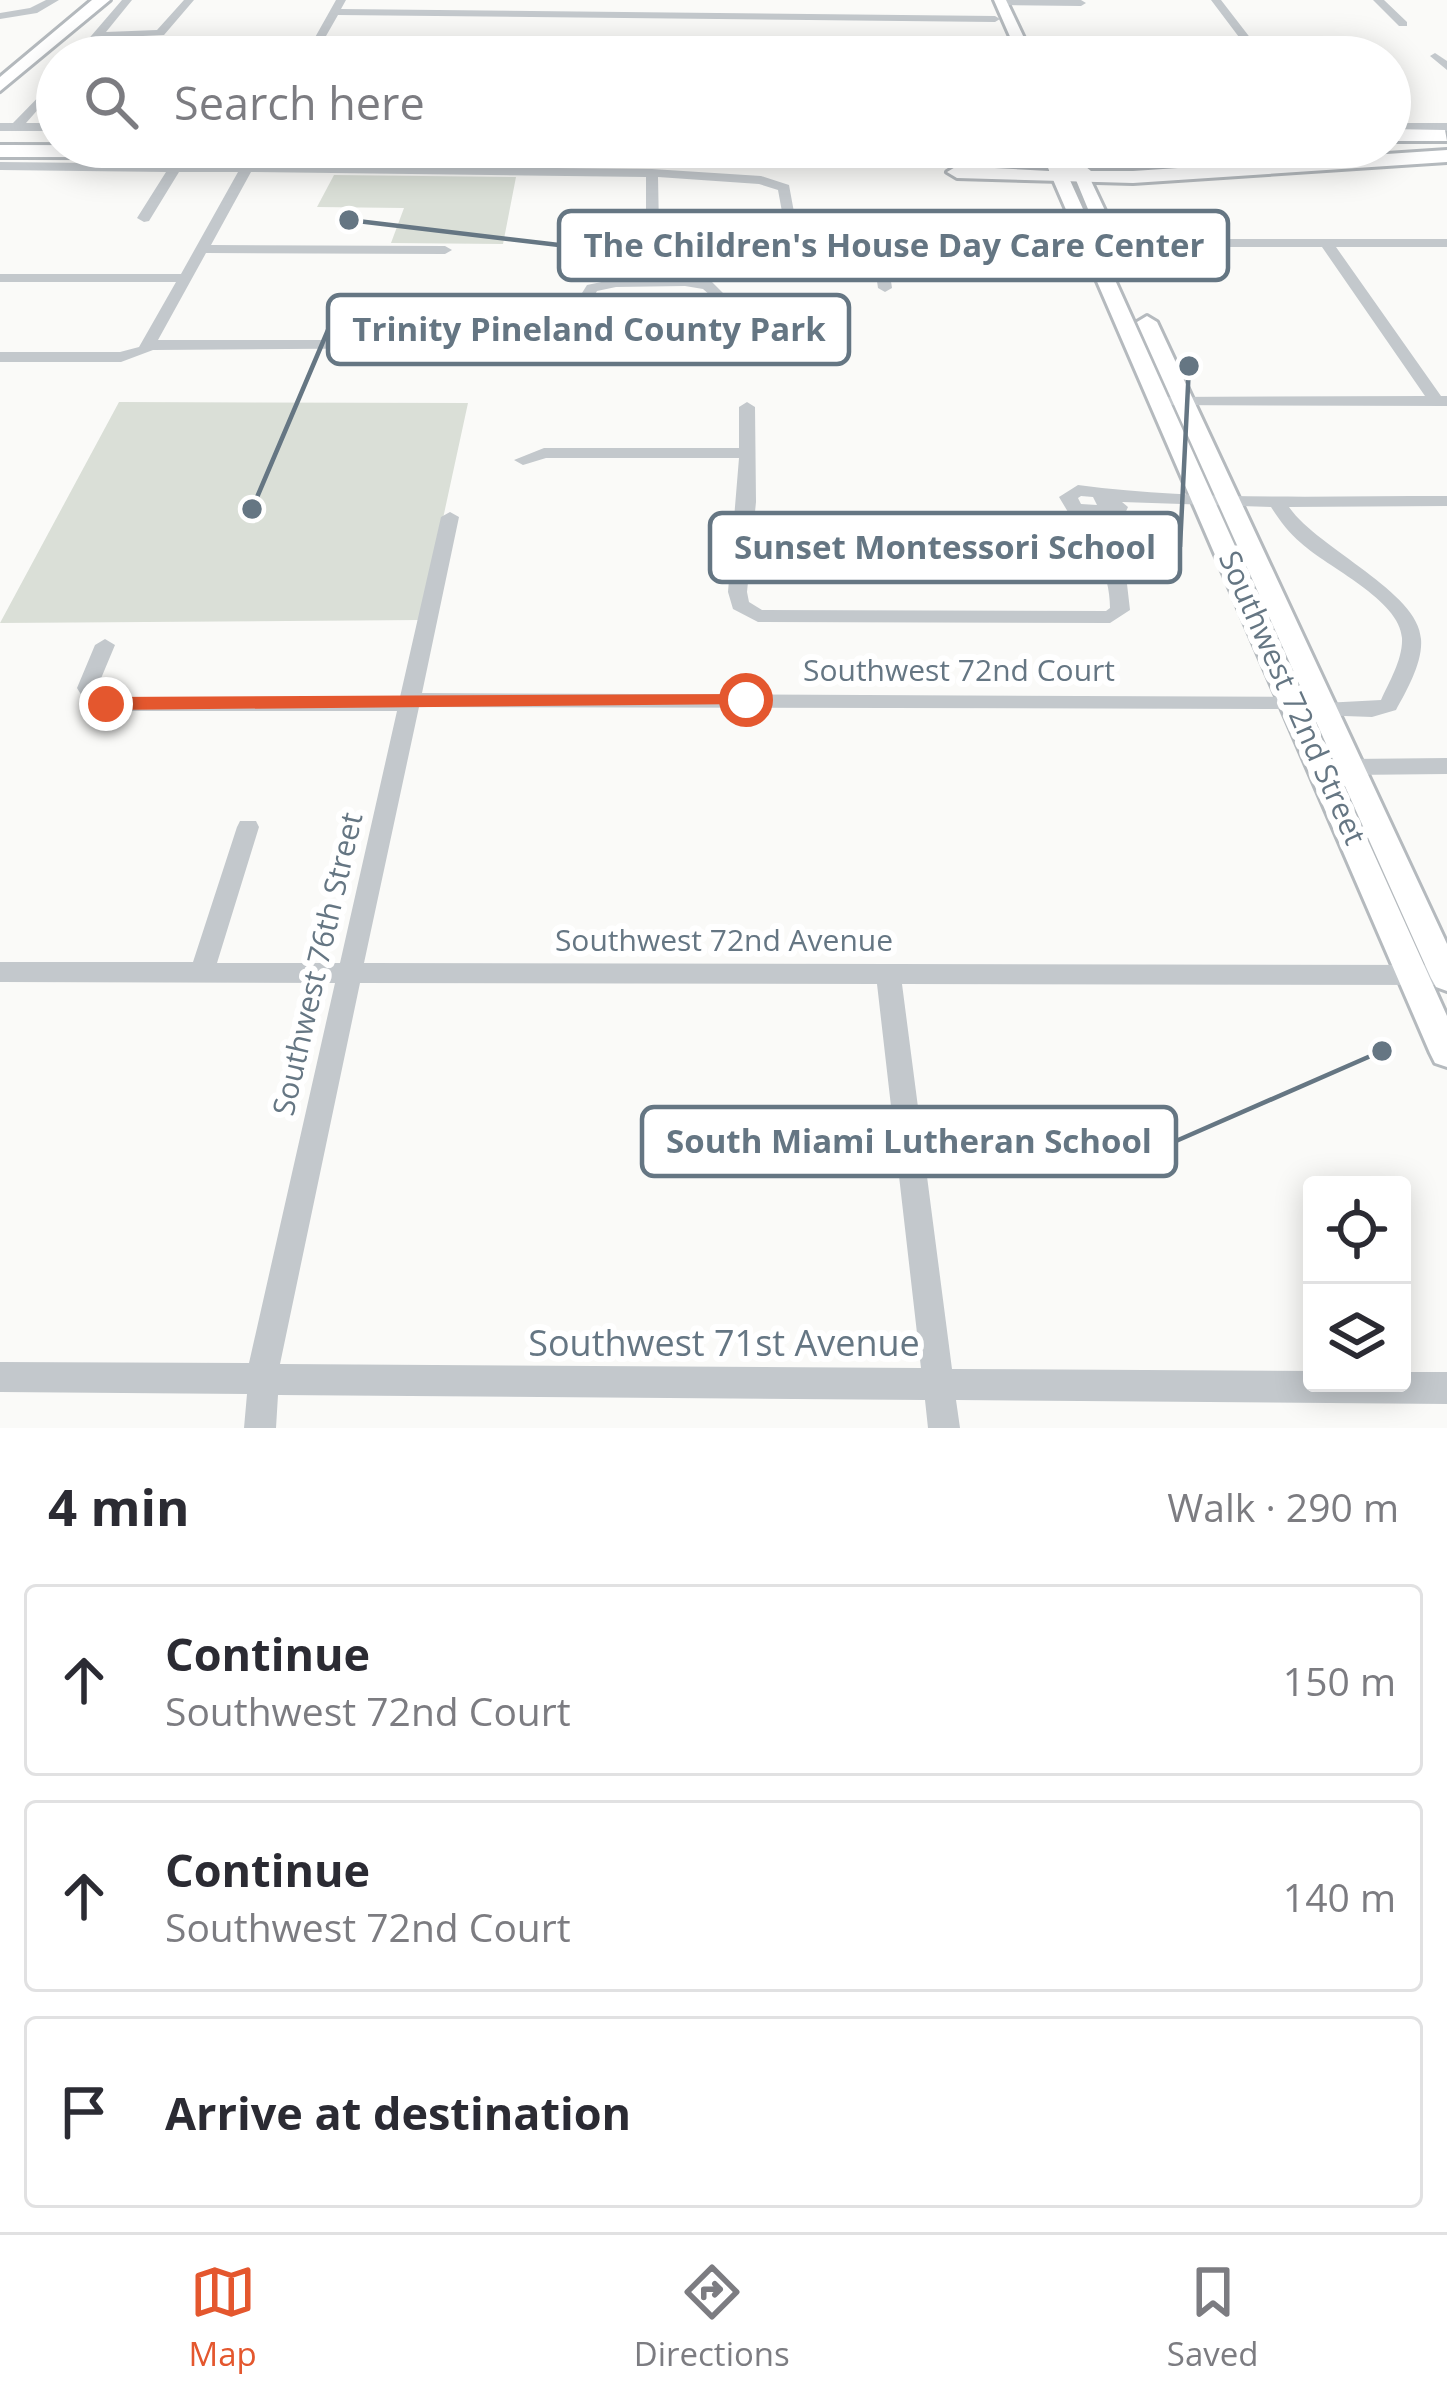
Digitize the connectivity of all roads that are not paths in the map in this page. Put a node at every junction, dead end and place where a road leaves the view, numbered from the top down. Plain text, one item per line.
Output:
1 (54, 0) edge
2 (86, 0) edge
3 (102, 0) edge
4 (127, 0) edge
5 (190, 0) edge
6 (342, 0) edge
7 (498, 0) edge
8 (1216, 0) edge
9 (1378, 0) edge
10 (996, 1) edge
11 (1082, 3) dead end
12 (334, 12) junction
13 (0, 16) edge
14 (493, 17) junction
15 (1002, 19) junction
16 (1403, 24) dead end
17 (97, 35) joint
18 (42, 36) edge
19 (59, 36) edge
20 (321, 36) edge
21 (1006, 36) edge
22 (1013, 36) edge
23 (1244, 36) edge
24 (36, 41) edge
25 (36, 56) edge
26 (1436, 56) dead end
27 (1447, 67) edge
28 (0, 70) edge
29 (0, 86) edge
30 (36, 104) edge
31 (0, 127) edge
32 (1447, 127) edge
33 (1411, 131) edge
34 (8, 134) edge
35 (1411, 138) edge
36 (1447, 146) edge
37 (1411, 148) edge
38 (1411, 150) edge
39 (0, 151) edge
40 (36, 151) edge
41 (0, 166) edge
42 (36, 166) edge
43 (175, 168) joint
44 (841, 168) edge
45 (1090, 168) edge
46 (1224, 168) edge
47 (247, 169) junction
48 (1074, 169) junction
49 (652, 173) junction
50 (1007, 176) junction
51 (1133, 177) junction
52 (1070, 197) junction
53 (1093, 201) junction
54 (144, 218) dead end
55 (878, 243) junction
56 (1447, 243) edge
57 (1102, 244) junction
58 (1327, 244) junction
59 (202, 249) junction
60 (445, 250) dead end
61 (0, 278) edge
62 (187, 278) junction
63 (653, 282) junction
64 (885, 288) dead end
65 (417, 345) dead end
66 (144, 350) junction
67 (0, 357) edge
68 (1441, 401) edge
69 (1173, 402) junction
70 (747, 407) dead end
71 (747, 453) junction
72 (523, 460) dead end
73 (1193, 472) junction
74 (1147, 497) junction
75 (1447, 501) edge
76 (1218, 502) junction
77 (1277, 502) junction
78 (1110, 503) junction
79 (450, 517) dead end
80 (1109, 545) junction
81 (105, 646) dead end
82 (1289, 693) junction
83 (409, 702) junction
84 (1324, 710) junction
85 (1447, 766) edge
86 (1350, 767) junction
87 (248, 827) dead end
88 (0, 972) edge
89 (202, 972) junction
90 (349, 973) junction
91 (888, 975) junction
92 (1438, 976) edge
93 (1447, 1053) edge
94 (0, 1377) edge
95 (264, 1379) junction
96 (939, 1384) junction
97 (1447, 1388) edge
98 (260, 1428) edge
99 (944, 1428) edge

1 - 13 street
2 - 18 highway
3 - 19 highway
4 - 17 street
5 - 17 street
6 - 12 street
7 - 14 street
8 - 23 street
9 - 16 street
10 - 11 street
10 - 15 main road
12 - 14 street
12 - 20 street
14 - 15 street
15 - 21 main road
15 - 22 main road
24 - 28 highway
25 - 29 highway
26 - 27 street
30 - 34 street
31 - 34 street
32 - 33 street
35 - 36 highway
36 - 37 highway
36 - 38 highway
39 - 40 highway
41 - 42 street
43 - 47 street
43 - 54 street
44 - 50 highway
45 - 48 highway
46 - 51 highway
47 - 49 street
47 - 59 street
48 - 50 highway
48 - 51 highway
48 - 52 main road, Southwest 72nd Street
48 - 53 main road, Southwest 72nd Street
49 - 55 street
49 - 63 street
50 - 52 highway
51 - 53 highway
52 - 57 main road, Southwest 72nd Street
53 - 57 main road, Southwest 72nd Street
55 - 57 street
55 - 64 street
56 - 58 street
57 - 58 street
57 - 69 main road, Southwest 72nd Street
58 - 68 street
59 - 60 street
59 - 62 street
61 - 62 street
62 - 66 street
63 - 63 street
65 - 66 street
66 - 67 street
68 - 69 street
69 - 73 main road, Southwest 72nd Street
69 - 76 main road, Southwest 72nd Street
70 - 71 street
71 - 72 street
71 - 80 street
73 - 74 street
73 - 76 main road, Southwest 72nd Street
74 - 76 street
74 - 78 street
75 - 77 street
76 - 77 street
76 - 78 street
76 - 82 main road, Southwest 72nd Street
76 - 84 main road, Southwest 72nd Street
77 - 84 street
78 - 80 street
78 - 80 street
79 - 83 street, Southwest 76th Street
81 - 83 street, Southwest 72nd Court
82 - 83 street, Southwest 72nd Court
82 - 84 main road
82 - 92 main road, Southwest 72nd Street
83 - 90 street, Southwest 76th Street
84 - 86 main road, Southwest 72nd Street
85 - 86 street
86 - 92 main road, Southwest 72nd Street
87 - 89 street
88 - 89 street, Southwest 72nd Avenue
89 - 90 street, Southwest 72nd Avenue
90 - 91 street, Southwest 72nd Avenue
90 - 95 street, Southwest 76th Street
91 - 92 street, Southwest 72nd Avenue
91 - 96 street
92 - 93 main road, Southwest 72nd Street
94 - 95 street, Southwest 71st Avenue
95 - 96 street, Southwest 71st Avenue
95 - 98 street, Southwest 76th Street
96 - 97 street, Southwest 71st Avenue
96 - 99 street

